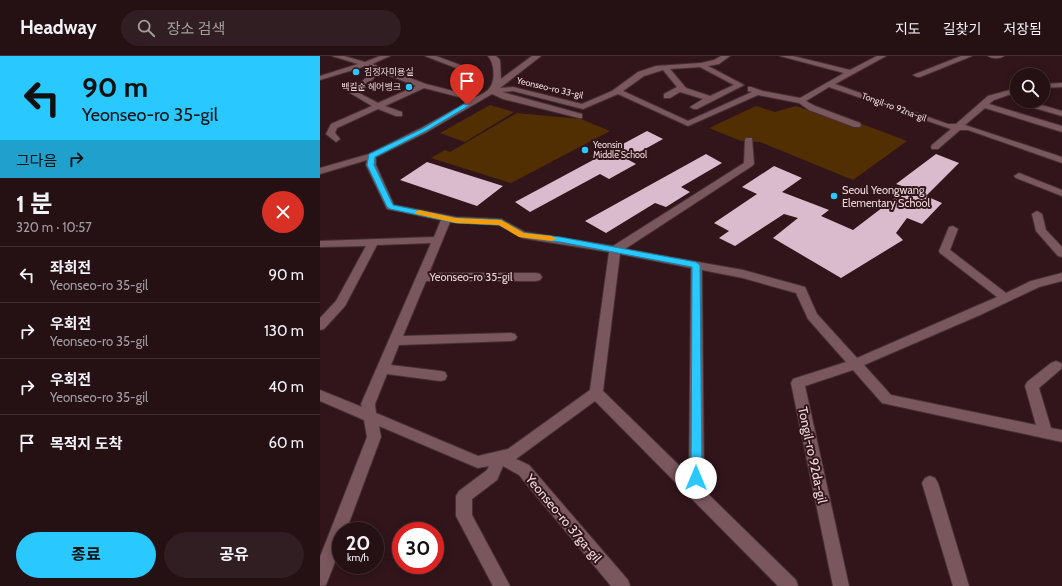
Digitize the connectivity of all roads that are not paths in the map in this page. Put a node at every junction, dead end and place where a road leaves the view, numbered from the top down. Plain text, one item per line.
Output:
1 (336, 56) edge
2 (386, 56) edge
3 (430, 56) edge
4 (492, 56) edge
5 (537, 56) edge
6 (694, 56) edge
7 (726, 56) edge
8 (784, 56) edge
9 (968, 56) edge
10 (992, 56) edge
11 (1000, 56) edge
12 (877, 57) edge
13 (366, 64) junction
14 (704, 64) junction
15 (665, 68) junction
16 (379, 69) junction
17 (466, 69) dead end
18 (851, 72) junction
19 (917, 75) dead end
20 (320, 78) edge
21 (740, 85) junction
22 (830, 85) junction
23 (1062, 85) edge
24 (423, 86) junction
25 (1050, 86) edge
26 (681, 88) junction
27 (492, 91) junction
28 (617, 92) junction
29 (758, 92) junction
30 (1010, 92) edge
31 (1000, 95) junction
32 (668, 96) dead end
33 (1010, 98) edge
34 (476, 99) junction
35 (710, 99) junction
36 (801, 101) junction
37 (984, 105) junction
38 (378, 106) junction
39 (694, 107) dead end
40 (1043, 108) edge
41 (398, 114) dead end
42 (1062, 114) edge
43 (579, 116) dead end
44 (857, 125) dead end
45 (958, 127) junction
46 (1062, 129) edge
47 (336, 139) dead end
48 (749, 140) dead end
49 (935, 147) dead end
50 (372, 156) junction
51 (1062, 160) edge
52 (320, 171) edge
53 (1018, 176) dead end
54 (1062, 193) edge
55 (1037, 214) dead end
56 (447, 218) junction
57 (953, 229) dead end
58 (438, 240) junction
59 (373, 242) junction
60 (320, 244) edge
61 (615, 250) junction
62 (1062, 254) edge
63 (696, 265) junction
64 (422, 277) junction
65 (536, 277) dead end
66 (1062, 277) edge
67 (1005, 298) junction
68 (320, 326) edge
69 (511, 337) dead end
70 (394, 341) junction
71 (855, 364) junction
72 (1056, 366) dead end
73 (382, 370) junction
74 (440, 376) dead end
75 (596, 393) junction
76 (320, 395) edge
77 (370, 415) junction
78 (1045, 433) junction
79 (1062, 436) edge
80 (500, 456) junction
81 (930, 483) dead end
82 (696, 494) junction
83 (320, 579) edge
84 (502, 586) edge
85 (622, 586) edge
86 (790, 586) edge
87 (841, 586) edge
88 (961, 586) edge

1 - 13 street
2 - 13 street
3 - 17 street
4 - 27 street
5 - 27 street, Yeonseo-ro 33-gil
6 - 14 street
7 - 14 street, Yeonseo-ro 33-gil
8 - 18 street
9 - 19 street
10 - 11 street
12 - 18 street
13 - 16 street
13 - 20 street
14 - 15 street, Yeonseo-ro 33-gil
14 - 21 street
15 - 26 street
15 - 28 street, Yeonseo-ro 33-gil
16 - 24 street
16 - 38 street
18 - 22 street
21 - 29 street
21 - 35 street
22 - 36 street
22 - 45 street, Tongil-ro 92na-gil
23 - 25 street
24 - 34 street
24 - 38 street
26 - 32 street
26 - 35 street
27 - 28 street, Yeonseo-ro 33-gil
27 - 34 street, Yeonseo-ro 33-gil
27 - 43 street, Yeonseo-ro 33-gil
28 - 29 street
29 - 36 street
30 - 31 street
31 - 33 street
31 - 37 street
34 - 50 street
35 - 39 street
36 - 44 street
37 - 45 street
37 - 46 street
38 - 41 street
38 - 47 street
40 - 42 street
45 - 49 street
45 - 51 street, Tongil-ro 92na-gil
48 - 61 street
50 - 52 street
50 - 56 street
53 - 54 street
55 - 62 street
56 - 58 street, Yeonseo-ro 35-gil
56 - 61 street
57 - 67 street
58 - 59 street
58 - 64 street, Yeonseo-ro 35-gil
59 - 60 street
59 - 68 street
61 - 63 street
61 - 75 street
63 - 71 street
63 - 82 street
64 - 65 street, Yeonseo-ro 35-gil
64 - 70 street
66 - 67 street, Tongil-ro 92da-gil
67 - 71 street, Tongil-ro 92da-gil
69 - 70 street
70 - 73 street
71 - 78 street
71 - 87 street, Tongil-ro 92da-gil
72 - 78 street
73 - 74 street
73 - 77 street
75 - 80 street
75 - 82 street
76 - 77 street
77 - 80 street
77 - 83 street
78 - 79 street
80 - 84 street
80 - 85 street, Yeonseo-ro 37ga-gil
81 - 88 street
82 - 86 street

